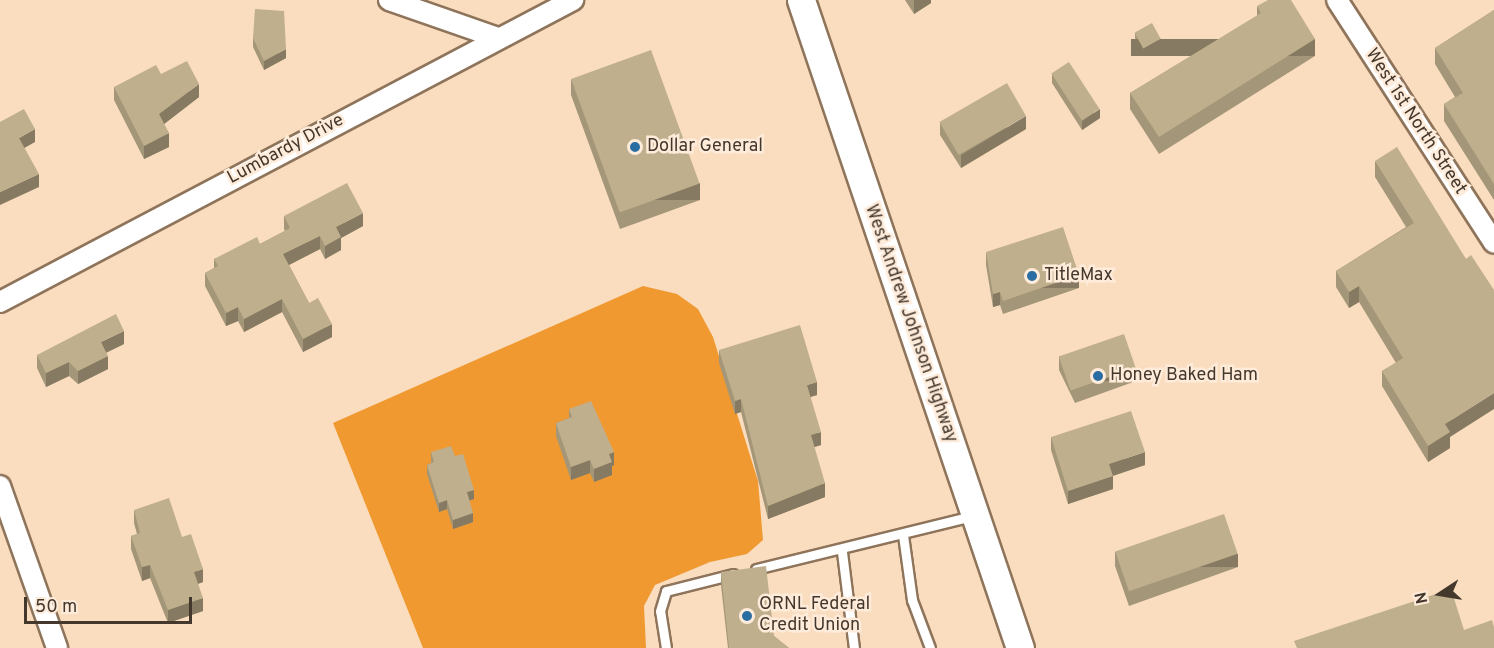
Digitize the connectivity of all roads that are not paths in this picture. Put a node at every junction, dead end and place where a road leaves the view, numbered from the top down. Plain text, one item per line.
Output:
1 (389, 0) edge
2 (573, 0) edge
3 (801, 0) edge
4 (1337, 0) edge
5 (498, 38) junction
6 (1494, 243) edge
7 (0, 302) edge
8 (0, 486) edge
9 (974, 515) junction
10 (903, 535) junction
11 (842, 552) junction
12 (57, 648) edge
13 (666, 648) edge
14 (854, 648) edge
15 (930, 648) edge
16 (1020, 648) edge

1 - 5 street
2 - 5 street, Lumbardy Drive
3 - 9 main road, West Andrew Johnson Highway
4 - 6 street, West 1st North Street
5 - 7 street, Lumbardy Drive
8 - 12 street
9 - 10 lane
9 - 16 main road, West Andrew Johnson Highway
10 - 11 lane
10 - 15 lane
11 - 13 lane
11 - 14 lane

